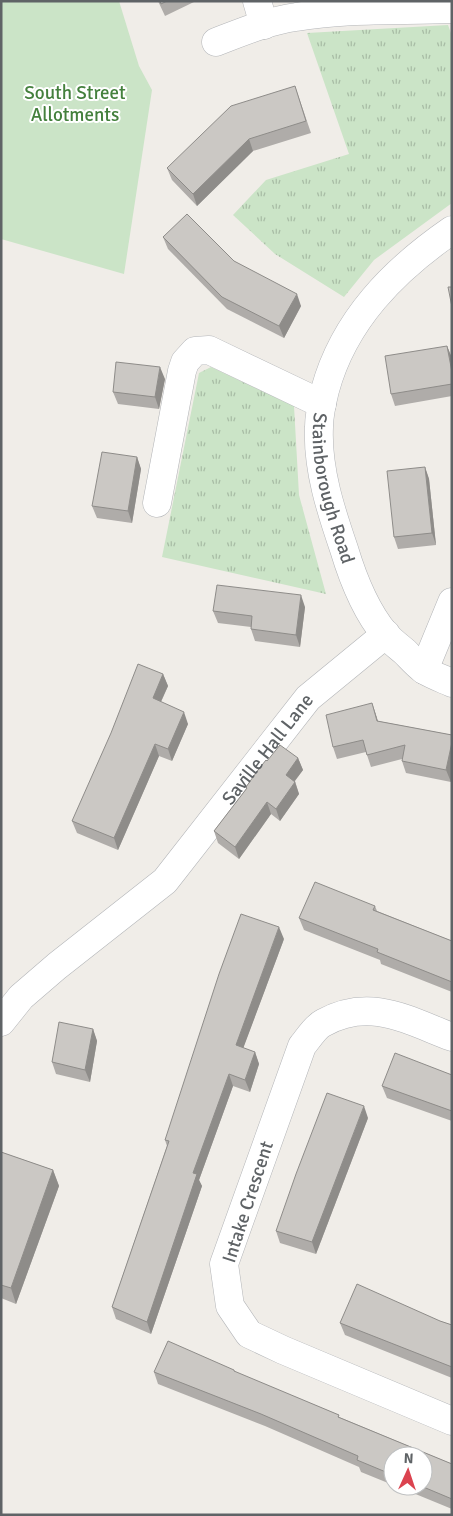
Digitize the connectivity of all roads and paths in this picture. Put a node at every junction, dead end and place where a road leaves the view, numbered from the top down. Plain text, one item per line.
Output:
1 (452, 9) edge
2 (260, 13) edge
3 (216, 42) dead end
4 (452, 230) edge
5 (322, 404) junction
6 (157, 503) dead end
7 (452, 602) edge
8 (386, 634) junction
9 (424, 670) junction
10 (452, 683) edge
11 (1, 1022) edge
12 (452, 1037) edge
13 (452, 1420) edge

1 - 2 street
2 - 3 street
4 - 5 street, Stainborough Road
5 - 6 street
5 - 8 street, Stainborough Road
7 - 9 street
8 - 9 street, Stainborough Road
8 - 11 street, Saville Hall Lane
9 - 10 street, Stainborough Road
12 - 13 street, Intake Crescent

